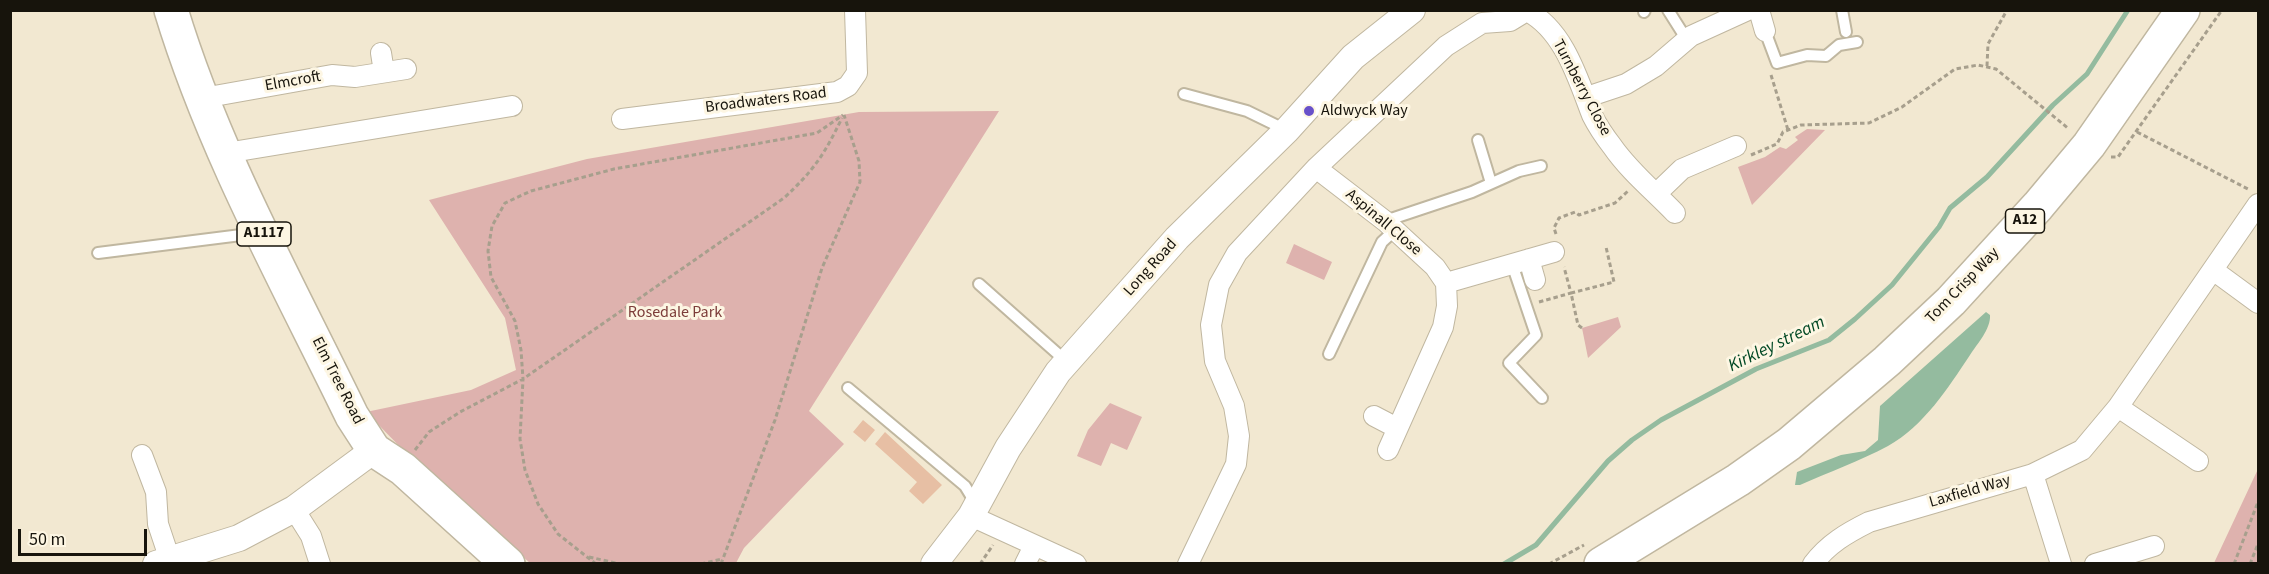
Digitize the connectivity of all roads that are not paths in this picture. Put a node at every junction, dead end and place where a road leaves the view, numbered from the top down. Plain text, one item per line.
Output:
1 (171, 10) edge
2 (855, 10) edge
3 (1412, 10) edge
4 (1668, 10) edge
5 (1748, 10) edge
6 (1759, 10) edge
7 (1842, 10) edge
8 (2183, 10) edge
9 (1528, 11) edge
10 (1765, 31) joint
11 (1846, 32) dead end
12 (1687, 40) junction
13 (1857, 42) dead end
14 (391, 70) dead end
15 (1184, 94) dead end
16 (1587, 97) junction
17 (203, 98) junction
18 (512, 106) dead end
19 (634, 112) dead end
20 (1286, 130) junction
21 (1479, 140) dead end
22 (1736, 146) road end
23 (226, 153) junction
24 (1541, 166) dead end
25 (1316, 168) junction
26 (1491, 183) junction
27 (1656, 194) junction
28 (2259, 204) edge
29 (1675, 213) dead end
30 (1390, 225) junction
31 (263, 232) junction
32 (1558, 251) road end
33 (98, 254) dead end
34 (1520, 262) junction
35 (2213, 270) junction
36 (1534, 280) dead end
37 (1446, 283) junction
38 (979, 284) dead end
39 (2259, 303) edge
40 (1329, 354) dead end
41 (1068, 362) junction
42 (848, 388) dead end
43 (1542, 398) dead end
44 (2118, 407) junction
45 (1374, 416) dead end
46 (1397, 428) junction
47 (374, 450) junction
48 (1388, 450) dead end
49 (142, 455) dead end
50 (2198, 461) dead end
51 (2033, 474) junction
52 (294, 509) junction
53 (973, 511) junction
54 (1034, 546) junction
55 (2154, 546) dead end
56 (1590, 556) edge
57 (163, 562) edge
58 (320, 564) edge
59 (508, 564) edge
60 (934, 564) edge
61 (1025, 564) edge
62 (1076, 564) edge
63 (1188, 564) edge
64 (1813, 564) edge
65 (2061, 564) edge
66 (2096, 564) edge

1 - 17 highway, Elm Tree Road / A1117
2 - 19 street, Broadwaters Road
3 - 20 street, Long Road
4 - 12 lane
5 - 12 street
6 - 10 street
7 - 11 lane
8 - 56 highway, Tom Crisp Way / A12
9 - 16 street, Turnberry Close
9 - 25 street
10 - 13 lane
12 - 16 street
14 - 17 street, Elmcroft
15 - 20 lane
16 - 27 street, Turnberry Close
17 - 23 highway, Elm Tree Road / A1117
18 - 23 street
20 - 41 street, Long Road
21 - 26 lane
22 - 27 street
23 - 31 highway, Elm Tree Road / A1117
24 - 26 lane
25 - 30 street, Aspinall Close
25 - 63 street
26 - 30 lane
27 - 29 street, Turnberry Close
28 - 35 street, Laxfield Way
30 - 37 street, Aspinall Close
30 - 40 lane
31 - 33 lane
31 - 47 highway, Elm Tree Road / A1117
32 - 34 street
34 - 36 street
34 - 37 street
34 - 43 lane
35 - 39 street
35 - 44 street, Laxfield Way
37 - 46 street
38 - 41 lane
41 - 53 street, Long Road
42 - 53 lane
44 - 50 street
44 - 51 street, Laxfield Way
45 - 46 street
46 - 48 street
47 - 52 street
47 - 59 highway, Elm Tree Road / A1117
49 - 57 street
51 - 64 street, Laxfield Way
51 - 65 street
52 - 57 street
52 - 58 street
53 - 54 street
53 - 60 street, Long Road
54 - 61 street
54 - 62 street
55 - 66 street

